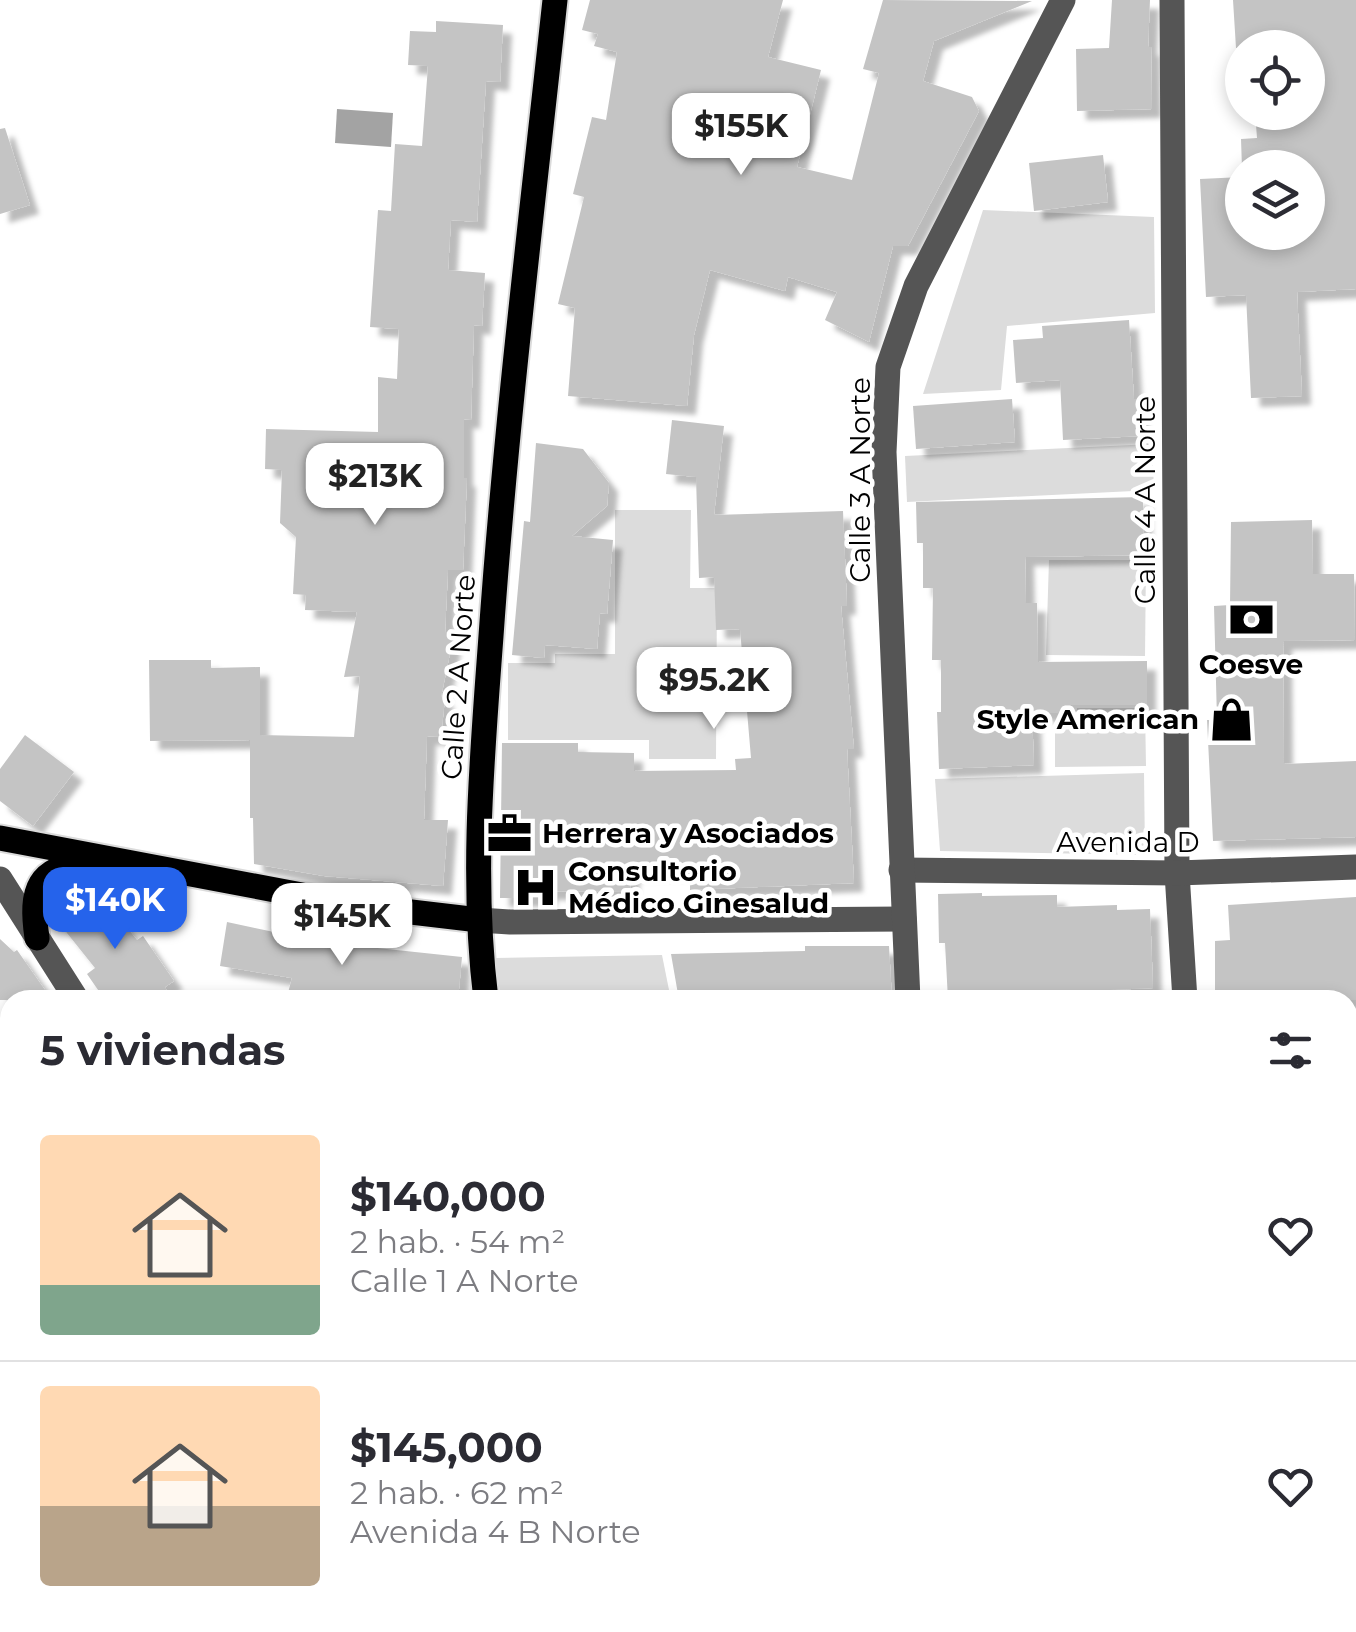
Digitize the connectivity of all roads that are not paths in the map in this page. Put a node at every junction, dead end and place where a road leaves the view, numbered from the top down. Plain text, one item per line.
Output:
1 (555, 0) edge
2 (1063, 0) edge
3 (1172, 0) edge
4 (0, 838) edge
5 (104, 859) junction
6 (1356, 867) edge
7 (900, 870) junction
8 (1177, 873) junction
9 (0, 879) edge
10 (904, 919) junction
11 (478, 920) junction
12 (37, 938) junction
13 (71, 990) edge
14 (485, 990) edge
15 (908, 990) edge
16 (1184, 990) edge

1 - 11 main road, Calle 2 A Norte
2 - 7 street, Calle 3 A Norte
3 - 8 street, Calle 4 A Norte
4 - 5 main road
5 - 11 main road
5 - 12 main road
6 - 8 street, Avenida D
7 - 8 street, Avenida D
7 - 10 street, Calle 3 A Norte
8 - 16 street, Calle 4 A Norte
9 - 12 street
10 - 11 street
10 - 15 street, Calle 3 A Norte
11 - 14 main road, Calle 2 A Norte
12 - 13 street

